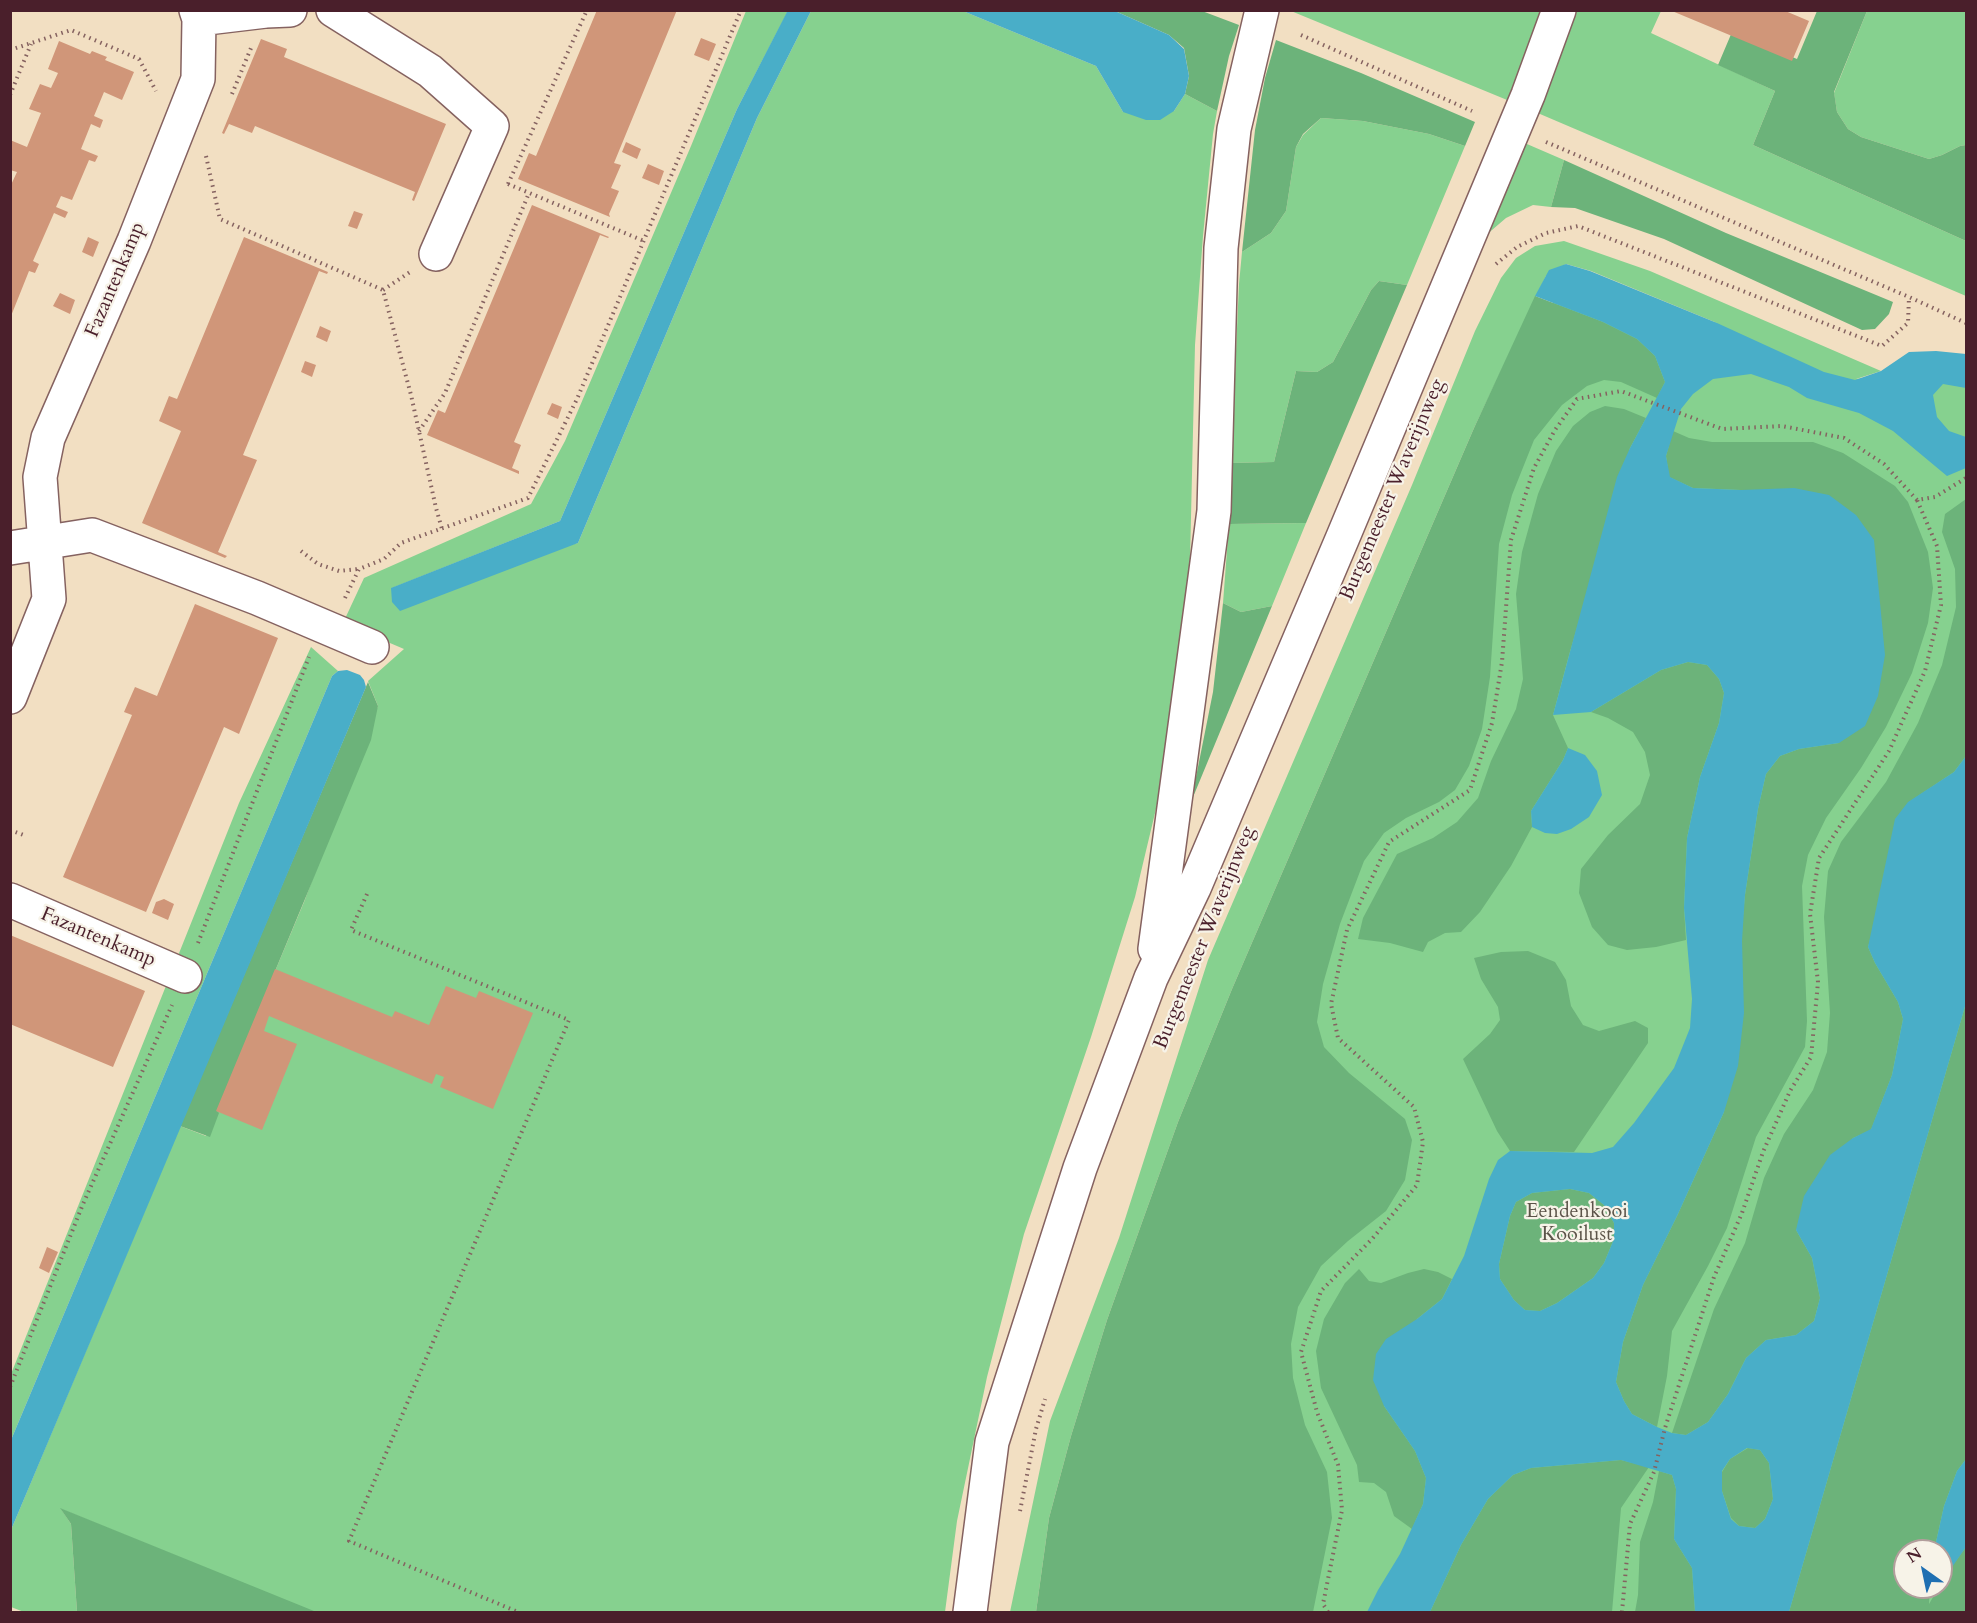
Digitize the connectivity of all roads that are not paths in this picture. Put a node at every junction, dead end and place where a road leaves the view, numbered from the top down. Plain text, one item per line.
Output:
1 (290, 10) edge
2 (333, 10) edge
3 (1262, 10) edge
4 (1559, 10) edge
5 (266, 11) edge
6 (198, 15) edge
7 (436, 254) dead end
8 (45, 542) junction
9 (10, 548) edge
10 (372, 646) dead end
11 (10, 697) edge
12 (10, 900) edge
13 (185, 976) dead end
14 (1151, 978) junction
15 (970, 1612) edge

1 - 5 street, Fazantenkamp
2 - 7 street
3 - 14 street, Burgemeester Waverijnweg
4 - 14 street, Burgemeester Waverijnweg
5 - 6 street, Fazantenkamp
6 - 8 street, Fazantenkamp
8 - 9 street
8 - 10 street
8 - 11 street, Fazantenkamp
12 - 13 street, Fazantenkamp
14 - 15 street, Burgemeester Waverijnweg

